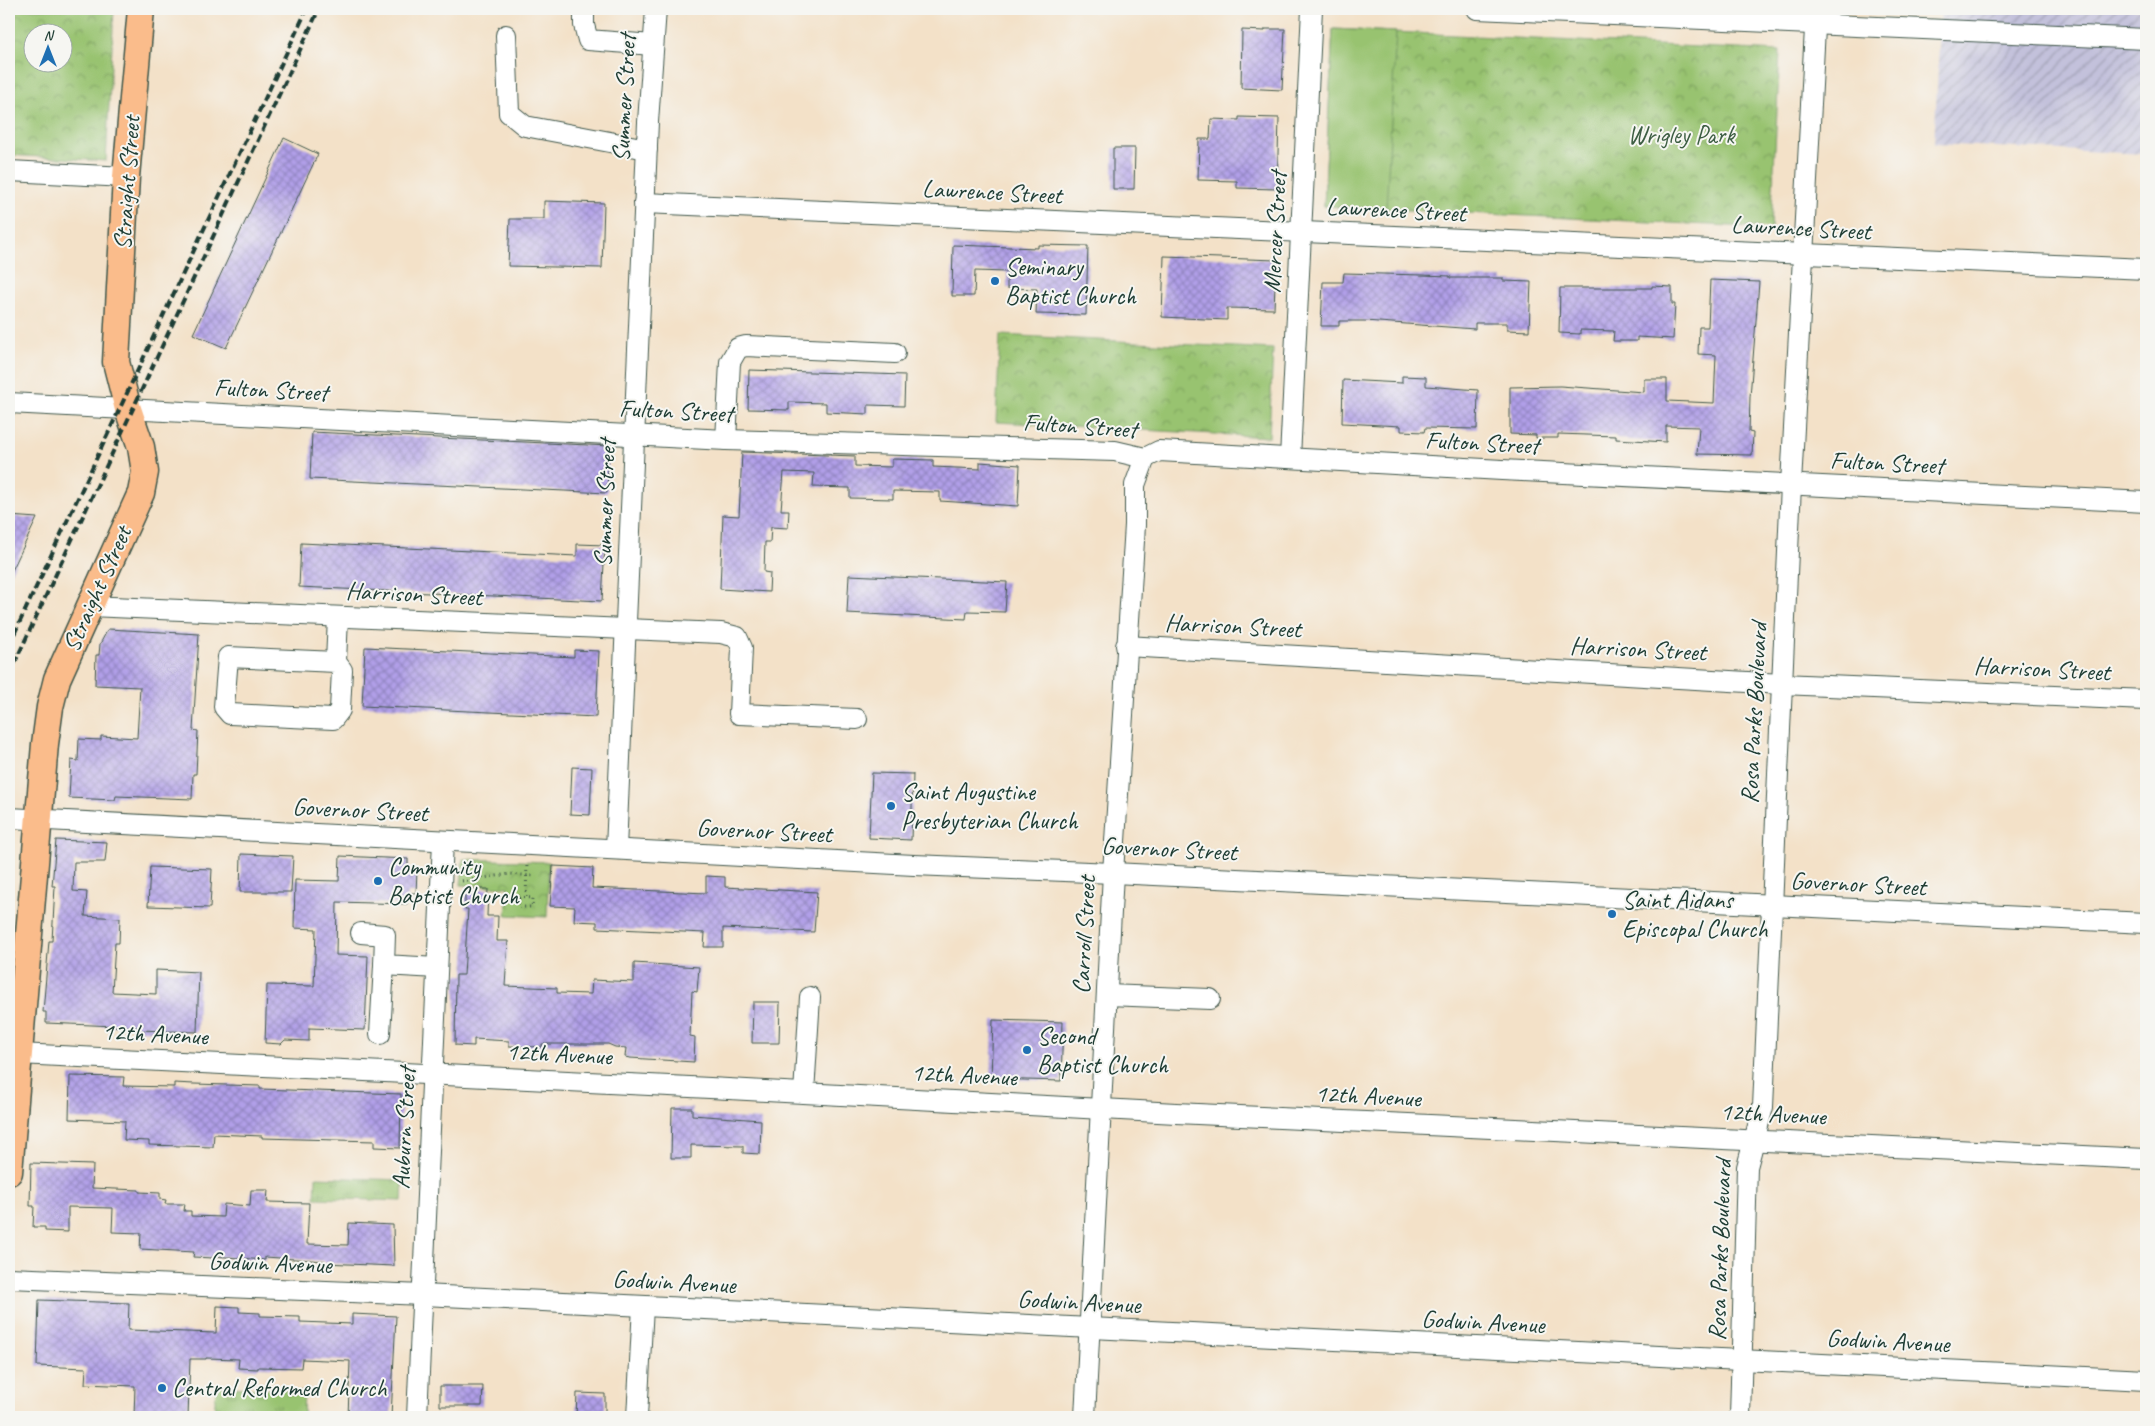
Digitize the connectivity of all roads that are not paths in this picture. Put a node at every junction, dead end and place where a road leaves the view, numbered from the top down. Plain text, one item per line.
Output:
1 (141, 9) edge
2 (584, 9) edge
3 (656, 9) edge
4 (1312, 9) edge
5 (1477, 9) edge
6 (1816, 16) edge
7 (506, 36) dead end
8 (2146, 39) edge
9 (653, 45) junction
10 (647, 149) junction
11 (9, 171) edge
12 (126, 177) junction
13 (644, 203) junction
14 (1302, 232) junction
15 (1804, 254) junction
16 (2146, 269) edge
17 (895, 352) dead end
18 (9, 403) edge
19 (128, 409) junction
20 (634, 435) junction
21 (726, 440) junction
22 (1145, 458) junction
23 (1290, 458) junction
24 (1791, 485) junction
25 (2146, 502) edge
26 (89, 606) junction
27 (338, 617) junction
28 (626, 630) junction
29 (1126, 646) junction
30 (336, 662) junction
31 (1782, 684) junction
32 (2146, 700) edge
33 (856, 719) dead end
34 (9, 818) edge
35 (38, 820) junction
36 (443, 841) junction
37 (616, 850) junction
38 (1113, 873) junction
39 (1772, 906) junction
40 (2146, 924) edge
41 (361, 933) dead end
42 (384, 965) junction
43 (437, 968) junction
44 (1107, 994) junction
45 (810, 997) dead end
46 (1210, 999) dead end
47 (380, 1034) dead end
48 (19, 1054) junction
49 (433, 1074) junction
50 (804, 1093) junction
51 (1101, 1109) junction
52 (1753, 1139) junction
53 (2146, 1159) edge
54 (9, 1172) edge
55 (9, 1278) edge
56 (423, 1295) junction
57 (643, 1306) junction
58 (1090, 1328) junction
59 (1742, 1361) junction
60 (2146, 1380) edge
61 (417, 1417) edge
62 (638, 1417) edge
63 (1085, 1417) edge
64 (1740, 1417) edge

1 - 12 main road, Straight Street
2 - 9 street
3 - 9 street, Summer Street
4 - 14 street, Mercer Street
5 - 6 street
6 - 8 street
6 - 15 street, Rosa Parks Boulevard
7 - 10 street
9 - 10 street, Summer Street
10 - 13 street, Summer Street
11 - 12 street
12 - 19 main road, Straight Street
13 - 14 street, Lawrence Street
13 - 20 street, Summer Street
14 - 15 street, Lawrence Street
14 - 23 street, Mercer Street
15 - 16 street, Lawrence Street
15 - 24 street, Rosa Parks Boulevard
17 - 21 street
18 - 19 street, Fulton Street
19 - 20 street, Fulton Street
19 - 26 main road, Straight Street
20 - 21 street, Fulton Street
20 - 28 street, Summer Street
21 - 22 street, Fulton Street
22 - 23 street, Fulton Street
22 - 29 street, Carroll Street
23 - 24 street, Fulton Street
24 - 25 street, Fulton Street
24 - 31 street, Rosa Parks Boulevard
26 - 27 street, Harrison Street
26 - 35 main road, Straight Street
27 - 28 street, Harrison Street
27 - 30 street
28 - 33 street, Harrison Street
28 - 37 street, Summer Street
29 - 31 street, Harrison Street
29 - 38 street, Carroll Street
30 - 30 street
31 - 32 street, Harrison Street
31 - 39 street, Rosa Parks Boulevard
34 - 35 street, Governor Street
35 - 36 street, Governor Street
35 - 48 main road, Straight Street
36 - 37 street, Governor Street
36 - 43 street, Auburn Street
37 - 38 street, Governor Street
38 - 39 street, Governor Street
38 - 44 street, Carroll Street
39 - 40 street, Governor Street
39 - 52 street, Rosa Parks Boulevard
41 - 42 street
42 - 43 street
42 - 47 street
43 - 49 street, Auburn Street
44 - 46 street
44 - 51 street, Carroll Street
45 - 50 street
48 - 49 street, 12th Avenue
48 - 54 main road, Straight Street
49 - 50 street, 12th Avenue
49 - 56 street, Auburn Street
50 - 51 street, 12th Avenue
51 - 52 street, 12th Avenue
51 - 58 street, Carroll Street
52 - 53 street, 12th Avenue
52 - 59 street, Rosa Parks Boulevard
55 - 56 street, Godwin Avenue
56 - 57 street, Godwin Avenue
56 - 61 street, Auburn Street
57 - 58 street, Godwin Avenue
57 - 62 street
58 - 59 street, Godwin Avenue
58 - 63 street, Carroll Street
59 - 60 street, Godwin Avenue
59 - 64 street, Rosa Parks Boulevard

